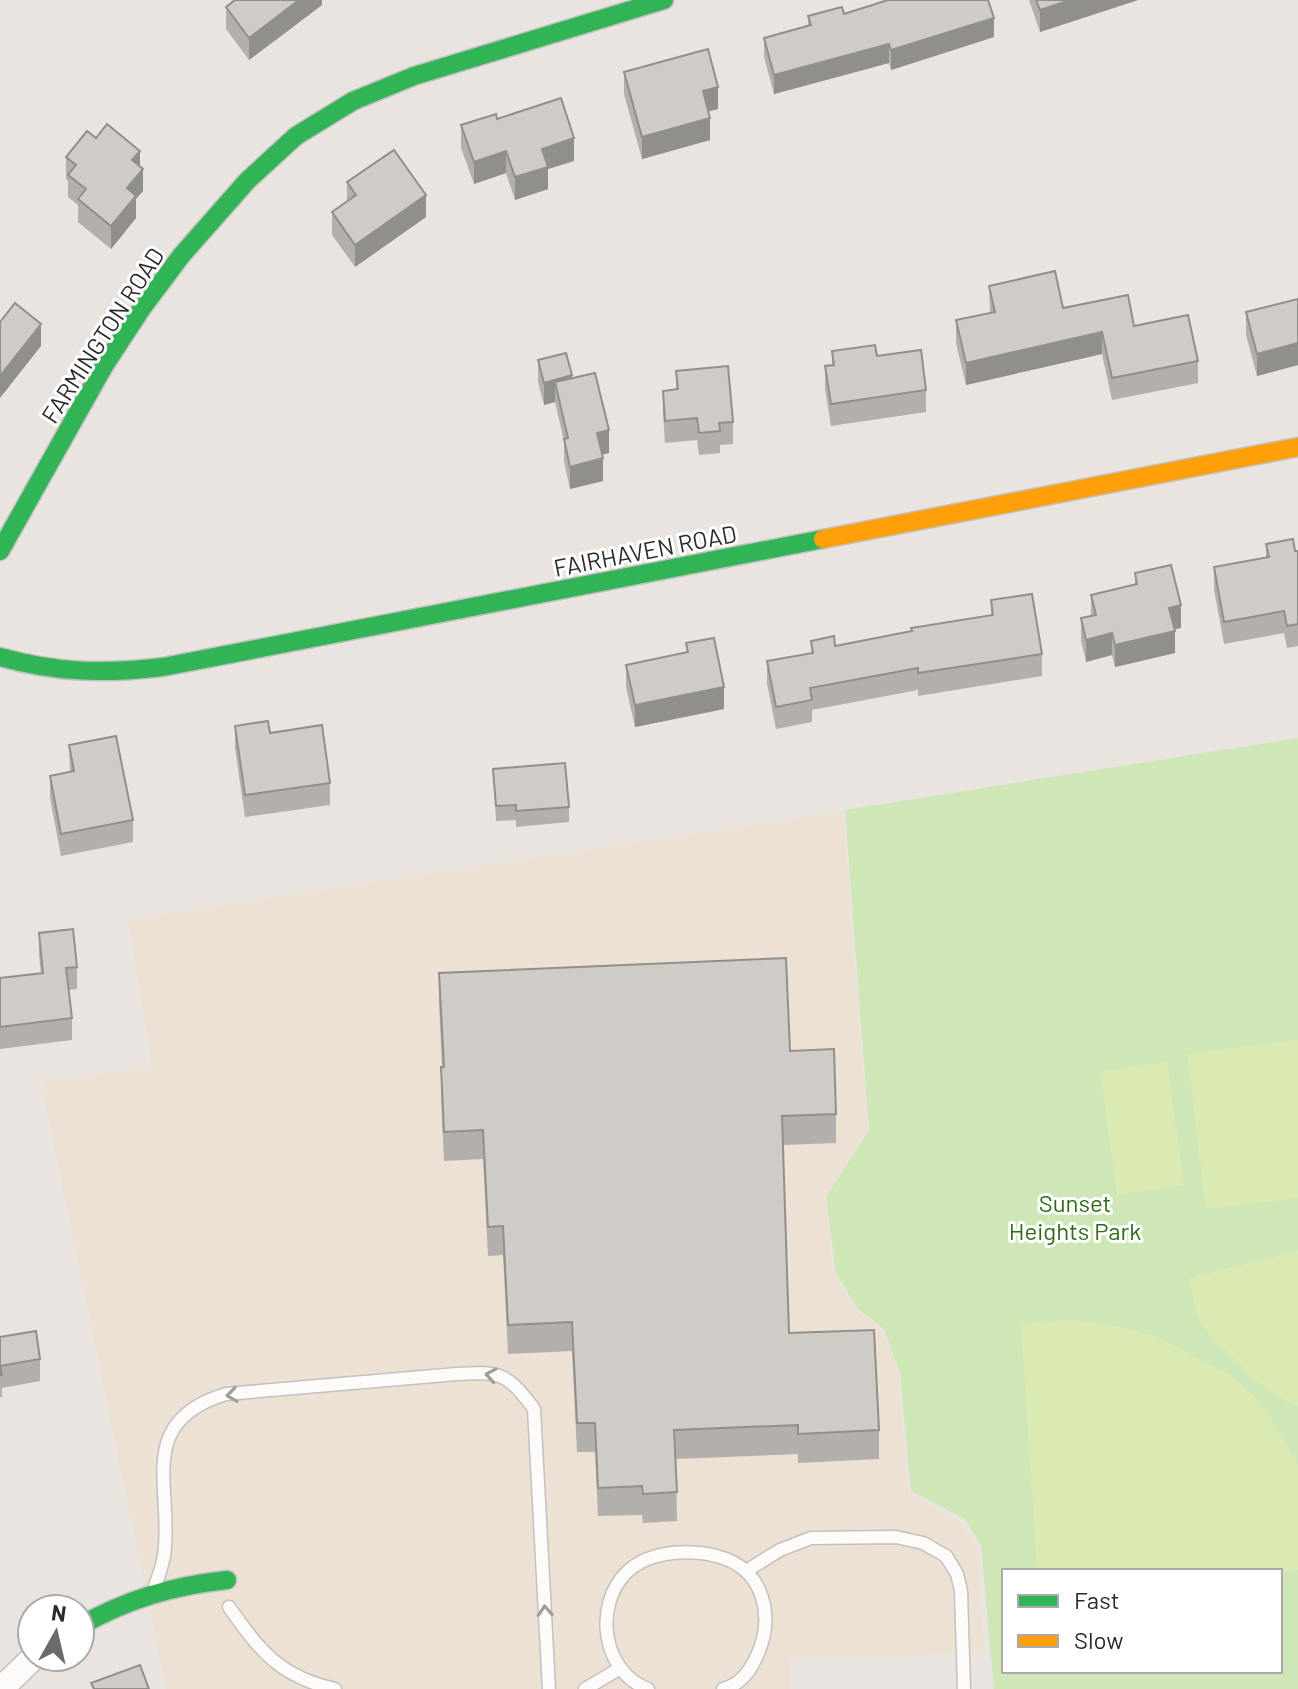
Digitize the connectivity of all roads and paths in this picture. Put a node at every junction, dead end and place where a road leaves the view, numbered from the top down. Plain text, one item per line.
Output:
1 (664, 0) edge
2 (1298, 447) edge
3 (0, 551) edge
4 (0, 657) edge
5 (746, 1571) junction
6 (227, 1580) dead end
7 (153, 1592) junction
8 (229, 1607) dead end
9 (96, 1616) edge
10 (619, 1669) junction
11 (18, 1673) edge
12 (1, 1689) edge
13 (335, 1689) edge
14 (549, 1689) edge
15 (585, 1689) edge
16 (648, 1689) edge
17 (723, 1689) edge
18 (964, 1689) edge

1 - 3 street, FARMINGTON ROAD
2 - 4 street, FAIRHAVEN ROAD
5 - 10 lane
5 - 17 lane
5 - 18 lane
6 - 7 street
7 - 9 street
14 -> 7 lane
8 - 13 lane
10 - 15 lane
10 - 16 lane
11 - 12 street

